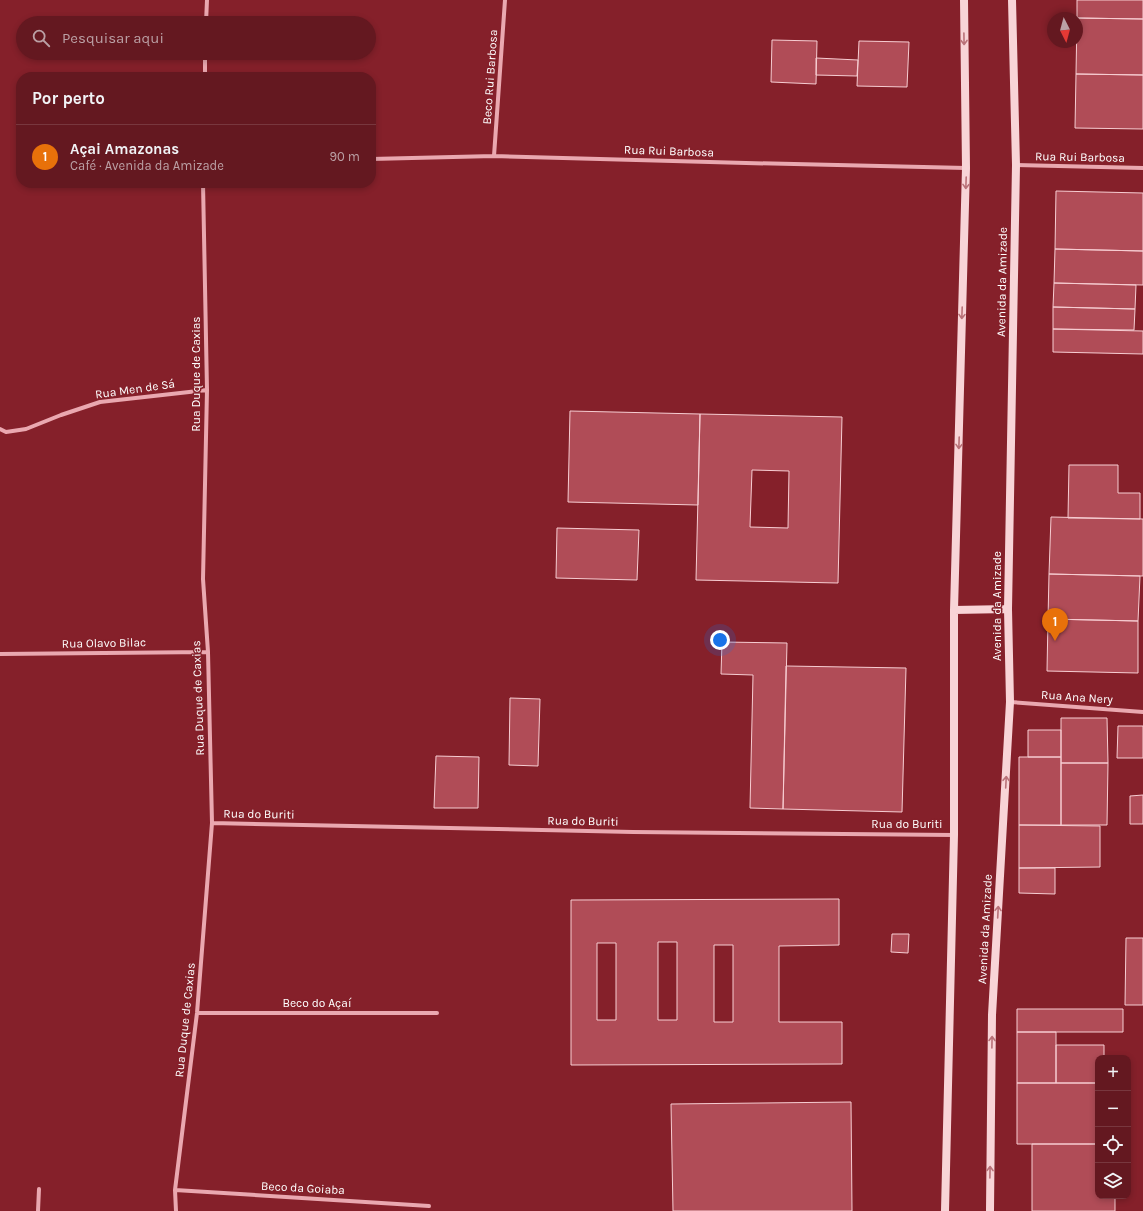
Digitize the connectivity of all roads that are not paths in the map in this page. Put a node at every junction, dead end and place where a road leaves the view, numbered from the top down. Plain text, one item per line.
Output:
1 (207, 0) edge
2 (505, 0) edge
3 (964, 0) edge
4 (1012, 0) edge
5 (206, 16) edge
6 (205, 60) edge
7 (205, 72) edge
8 (494, 156) junction
9 (376, 159) edge
10 (1016, 165) junction
11 (966, 168) junction
12 (1143, 168) edge
13 (203, 188) edge
14 (207, 390) junction
15 (0, 429) edge
16 (1008, 609) junction
17 (954, 610) junction
18 (208, 652) junction
19 (0, 654) edge
20 (1010, 702) junction
21 (1143, 712) edge
22 (212, 822) junction
23 (954, 834) junction
24 (437, 1013) dead end
25 (197, 1014) junction
26 (39, 1189) dead end
27 (175, 1190) junction
28 (428, 1206) dead end
29 (38, 1211) edge
30 (176, 1211) edge
31 (945, 1211) edge
32 (990, 1211) edge

1 - 5 street
2 - 8 street, Beco Rui Barbosa
3 -> 11 main road
4 - 10 main road, Avenida da Amizade
6 - 7 street
8 - 9 street, Rua Rui Barbosa
8 - 11 street, Rua Rui Barbosa
10 - 12 street, Rua Rui Barbosa
10 - 16 main road, Avenida da Amizade
11 -> 17 main road
13 - 14 street, Rua Duque de Caxias
14 - 15 street, Rua Men de Sá
14 - 18 street, Rua Duque de Caxias
16 - 17 main road
16 - 20 main road, Avenida da Amizade
17 - 23 main road
18 - 19 street, Rua Olavo Bilac
18 - 22 street, Rua Duque de Caxias
20 - 21 street, Rua Ana Nery
32 -> 20 main road, Avenida da Amizade
22 - 23 street, Rua do Buriti
22 - 25 street, Rua Duque de Caxias
23 - 31 main road
24 - 25 street, Beco do Açaí
25 - 27 street, Rua Duque de Caxias
26 - 29 street
27 - 28 street, Beco da Goiaba
27 - 30 street, Rua Duque de Caxias

